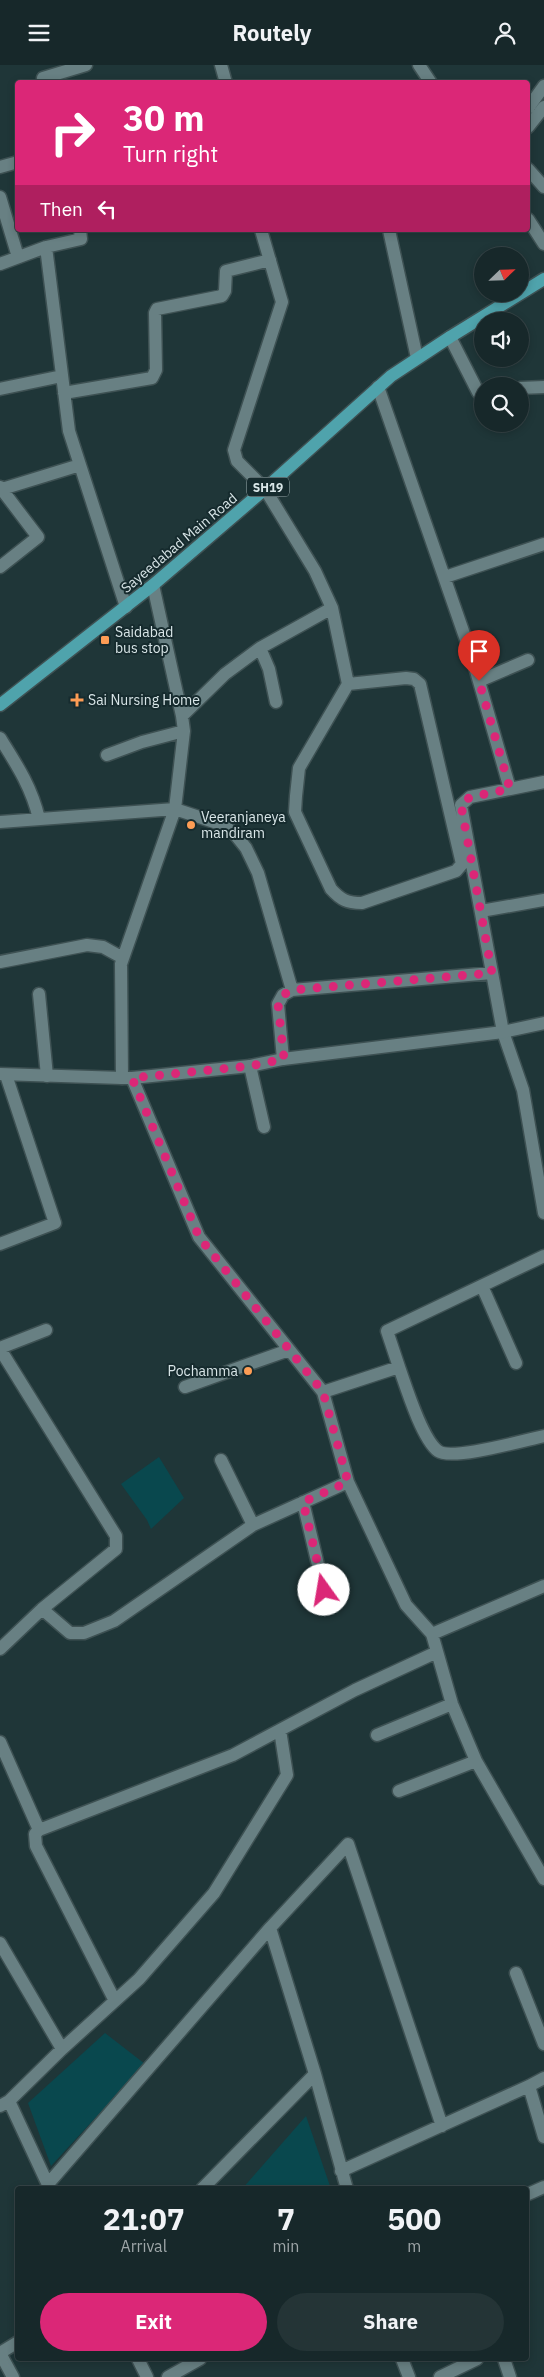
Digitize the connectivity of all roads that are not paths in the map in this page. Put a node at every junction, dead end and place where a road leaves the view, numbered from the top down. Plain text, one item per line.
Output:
1 (40, 65) edge
2 (86, 65) edge
3 (220, 65) edge
4 (419, 65) edge
5 (44, 80) edge
6 (225, 80) edge
7 (429, 80) edge
8 (544, 86) edge
9 (530, 105) edge
10 (544, 107) edge
11 (530, 124) edge
12 (15, 163) edge
13 (0, 167) edge
14 (530, 171) edge
15 (544, 187) edge
16 (0, 200) edge
17 (530, 222) edge
18 (80, 232) edge
19 (262, 232) edge
20 (389, 232) edge
21 (544, 243) edge
22 (46, 247) junction
23 (18, 257) junction
24 (270, 260) junction
25 (0, 264) edge
26 (544, 279) edge
27 (450, 337) junction
28 (417, 358) junction
29 (62, 376) junction
30 (474, 383) edge
31 (378, 387) junction
32 (544, 387) edge
33 (529, 388) edge
34 (0, 389) edge
35 (64, 393) junction
36 (80, 465) junction
37 (1, 488) edge
38 (265, 489) junction
39 (544, 544) edge
40 (0, 567) edge
41 (445, 577) junction
42 (153, 585) junction
43 (126, 607) junction
44 (332, 608) junction
45 (260, 648) junction
46 (528, 660) dead end
47 (479, 681) junction
48 (348, 684) junction
49 (276, 702) dead end
50 (0, 705) edge
51 (182, 716) junction
52 (184, 731) junction
53 (0, 738) edge
54 (107, 755) dead end
55 (544, 782) edge
56 (510, 789) junction
57 (455, 806) junction
58 (174, 809) junction
59 (39, 819) junction
60 (0, 822) edge
61 (544, 901) edge
62 (481, 911) junction
63 (123, 958) junction
64 (0, 962) edge
65 (492, 973) junction
66 (292, 990) junction
67 (38, 994) dead end
68 (544, 1023) edge
69 (503, 1032) junction
70 (284, 1059) junction
71 (250, 1066) junction
72 (3, 1074) edge
73 (47, 1076) junction
74 (127, 1078) junction
75 (264, 1127) dead end
76 (544, 1213) edge
77 (0, 1244) edge
78 (544, 1256) edge
79 (482, 1286) junction
80 (46, 1330) dead end
81 (0, 1348) edge
82 (290, 1350) junction
83 (516, 1363) dead end
84 (398, 1367) junction
85 (185, 1387) dead end
86 (323, 1392) junction
87 (544, 1436) edge
88 (221, 1460) dead end
89 (348, 1482) junction
90 (303, 1502) junction
91 (253, 1525) junction
92 (544, 1587) edge
93 (324, 1590) dead end
94 (42, 1609) junction
95 (432, 1634) junction
96 (0, 1649) edge
97 (437, 1652) junction
98 (452, 1704) junction
99 (280, 1730) junction
100 (377, 1735) dead end
101 (0, 1742) edge
102 (476, 1761) junction
103 (399, 1791) dead end
104 (39, 1830) junction
105 (544, 1879) edge
106 (270, 1928) junction
107 (0, 1943) edge
108 (516, 1973) dead end
109 (115, 2001) junction
110 (544, 2044) edge
111 (62, 2049) junction
112 (315, 2074) junction
113 (544, 2077) edge
114 (529, 2087) junction
115 (4, 2103) edge
116 (442, 2126) junction
117 (544, 2137) edge
118 (341, 2171) junction
119 (48, 2186) edge
120 (50, 2186) edge
121 (205, 2186) edge
122 (346, 2186) edge
123 (544, 2187) edge
124 (529, 2194) edge
125 (15, 2344) edge
126 (0, 2353) edge
127 (139, 2361) edge
128 (196, 2361) edge
129 (403, 2361) edge
130 (473, 2361) edge
131 (505, 2361) edge
132 (13, 2377) edge
133 (147, 2377) edge
134 (168, 2377) edge
135 (409, 2377) edge
136 (440, 2377) edge
137 (510, 2377) edge

1 - 5 street
2 - 5 street
3 - 6 street
4 - 7 street
8 - 9 street
10 - 11 street
12 - 13 street
14 - 15 street
16 - 23 street
17 - 21 street
18 - 22 street
19 - 24 street
20 - 28 street
22 - 23 street
22 - 29 street
23 - 25 street
24 - 35 street
24 - 38 street
26 - 27 main road, Sayeedabad Main Road / SH19
27 - 28 main road, Sayeedabad Main Road / SH19
27 - 30 street
28 - 31 main road, Sayeedabad Main Road / SH19
29 - 34 street
29 - 35 street
31 - 38 main road, Sayeedabad Main Road / SH19
31 - 41 street
32 - 33 street
35 - 36 street
36 - 37 street
36 - 43 street
37 - 40 street
38 - 42 main road, Sayeedabad Main Road / SH19
38 - 44 street
39 - 41 street
41 - 47 street
42 - 43 main road, Sayeedabad Main Road / SH19
42 - 51 street
43 - 50 main road, Sayeedabad Main Road / SH19
44 - 45 street
44 - 48 street
45 - 49 street
45 - 51 street
46 - 47 street
47 - 56 street
48 - 57 street
48 - 57 street
51 - 52 street
52 - 54 street
52 - 58 street
53 - 59 street
55 - 56 street
56 - 57 street
57 - 62 street
58 - 59 street
58 - 63 street
58 - 66 street
59 - 60 street
61 - 62 street
62 - 65 street
63 - 64 street
63 - 74 street
65 - 66 street
65 - 69 street
66 - 70 street
67 - 73 street
68 - 69 street
69 - 70 street
69 - 76 street
70 - 71 street
71 - 74 street
71 - 75 street
72 - 73 street
72 - 77 street
73 - 74 street
74 - 82 street
78 - 79 street
79 - 83 street
79 - 84 street
80 - 81 street
81 - 94 street
82 - 85 street
82 - 86 street
84 - 86 street
84 - 87 street
86 - 89 street
88 - 91 street
89 - 90 street
89 - 95 street
90 - 91 street
90 - 93 street
91 - 94 street
92 - 95 street
94 - 96 street
95 - 97 street
97 - 98 street
97 - 99 street
98 - 100 street
98 - 102 street
99 - 104 street
99 - 109 street
101 - 104 street
102 - 103 street
102 - 105 street
104 - 109 street
106 - 112 street
106 - 116 street
106 - 120 street
107 - 111 street
108 - 110 street
109 - 111 street
111 - 115 street
112 - 118 street
112 - 121 street
113 - 114 street
114 - 116 street
114 - 117 street
115 - 119 street
116 - 118 street
118 - 122 street
123 - 124 street
125 - 126 street
126 - 132 street
127 - 133 street
128 - 134 street
129 - 135 street
130 - 136 street
131 - 137 street

